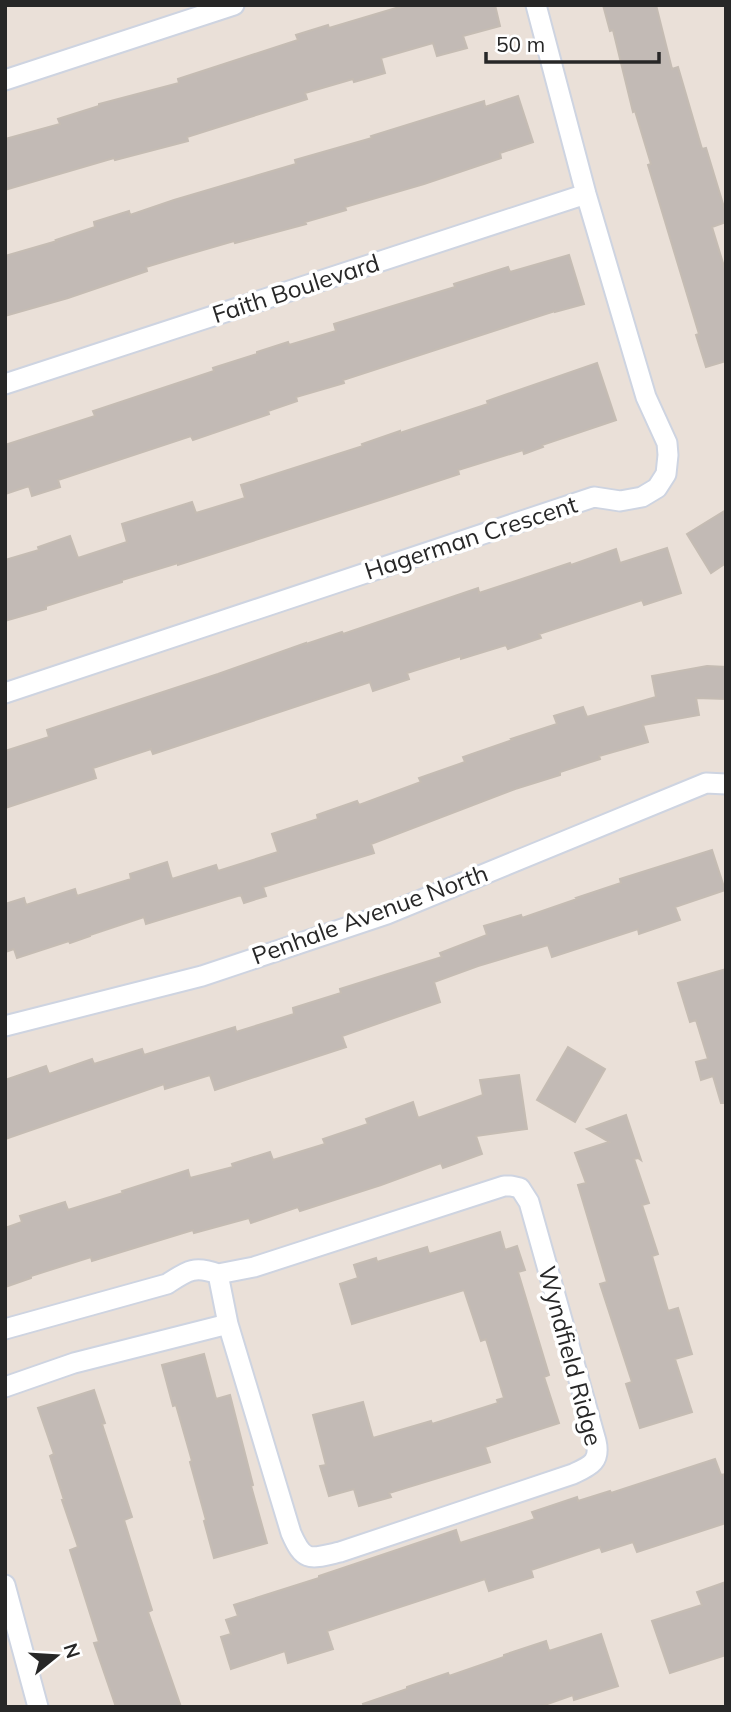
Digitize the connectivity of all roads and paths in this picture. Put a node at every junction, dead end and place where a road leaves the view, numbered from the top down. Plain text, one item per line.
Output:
1 (234, 5) edge
2 (536, 5) edge
3 (5, 80) edge
4 (586, 194) junction
5 (5, 384) edge
6 (5, 693) edge
7 (726, 784) edge
8 (5, 1026) edge
9 (218, 1274) junction
10 (228, 1324) junction
11 (5, 1329) edge
12 (5, 1387) edge
13 (5, 1585) edge
14 (38, 1707) edge

1 - 3 street
2 - 4 street, Hagerman Crescent
4 - 5 street, Faith Boulevard
4 - 6 street, Hagerman Crescent
7 - 8 street, Penhale Avenue North
9 - 10 street, Wyndfield Ridge
9 - 10 street, Wyndfield Ridge
9 - 11 street, Wyndfield Ridge
10 - 12 street
13 - 14 street

